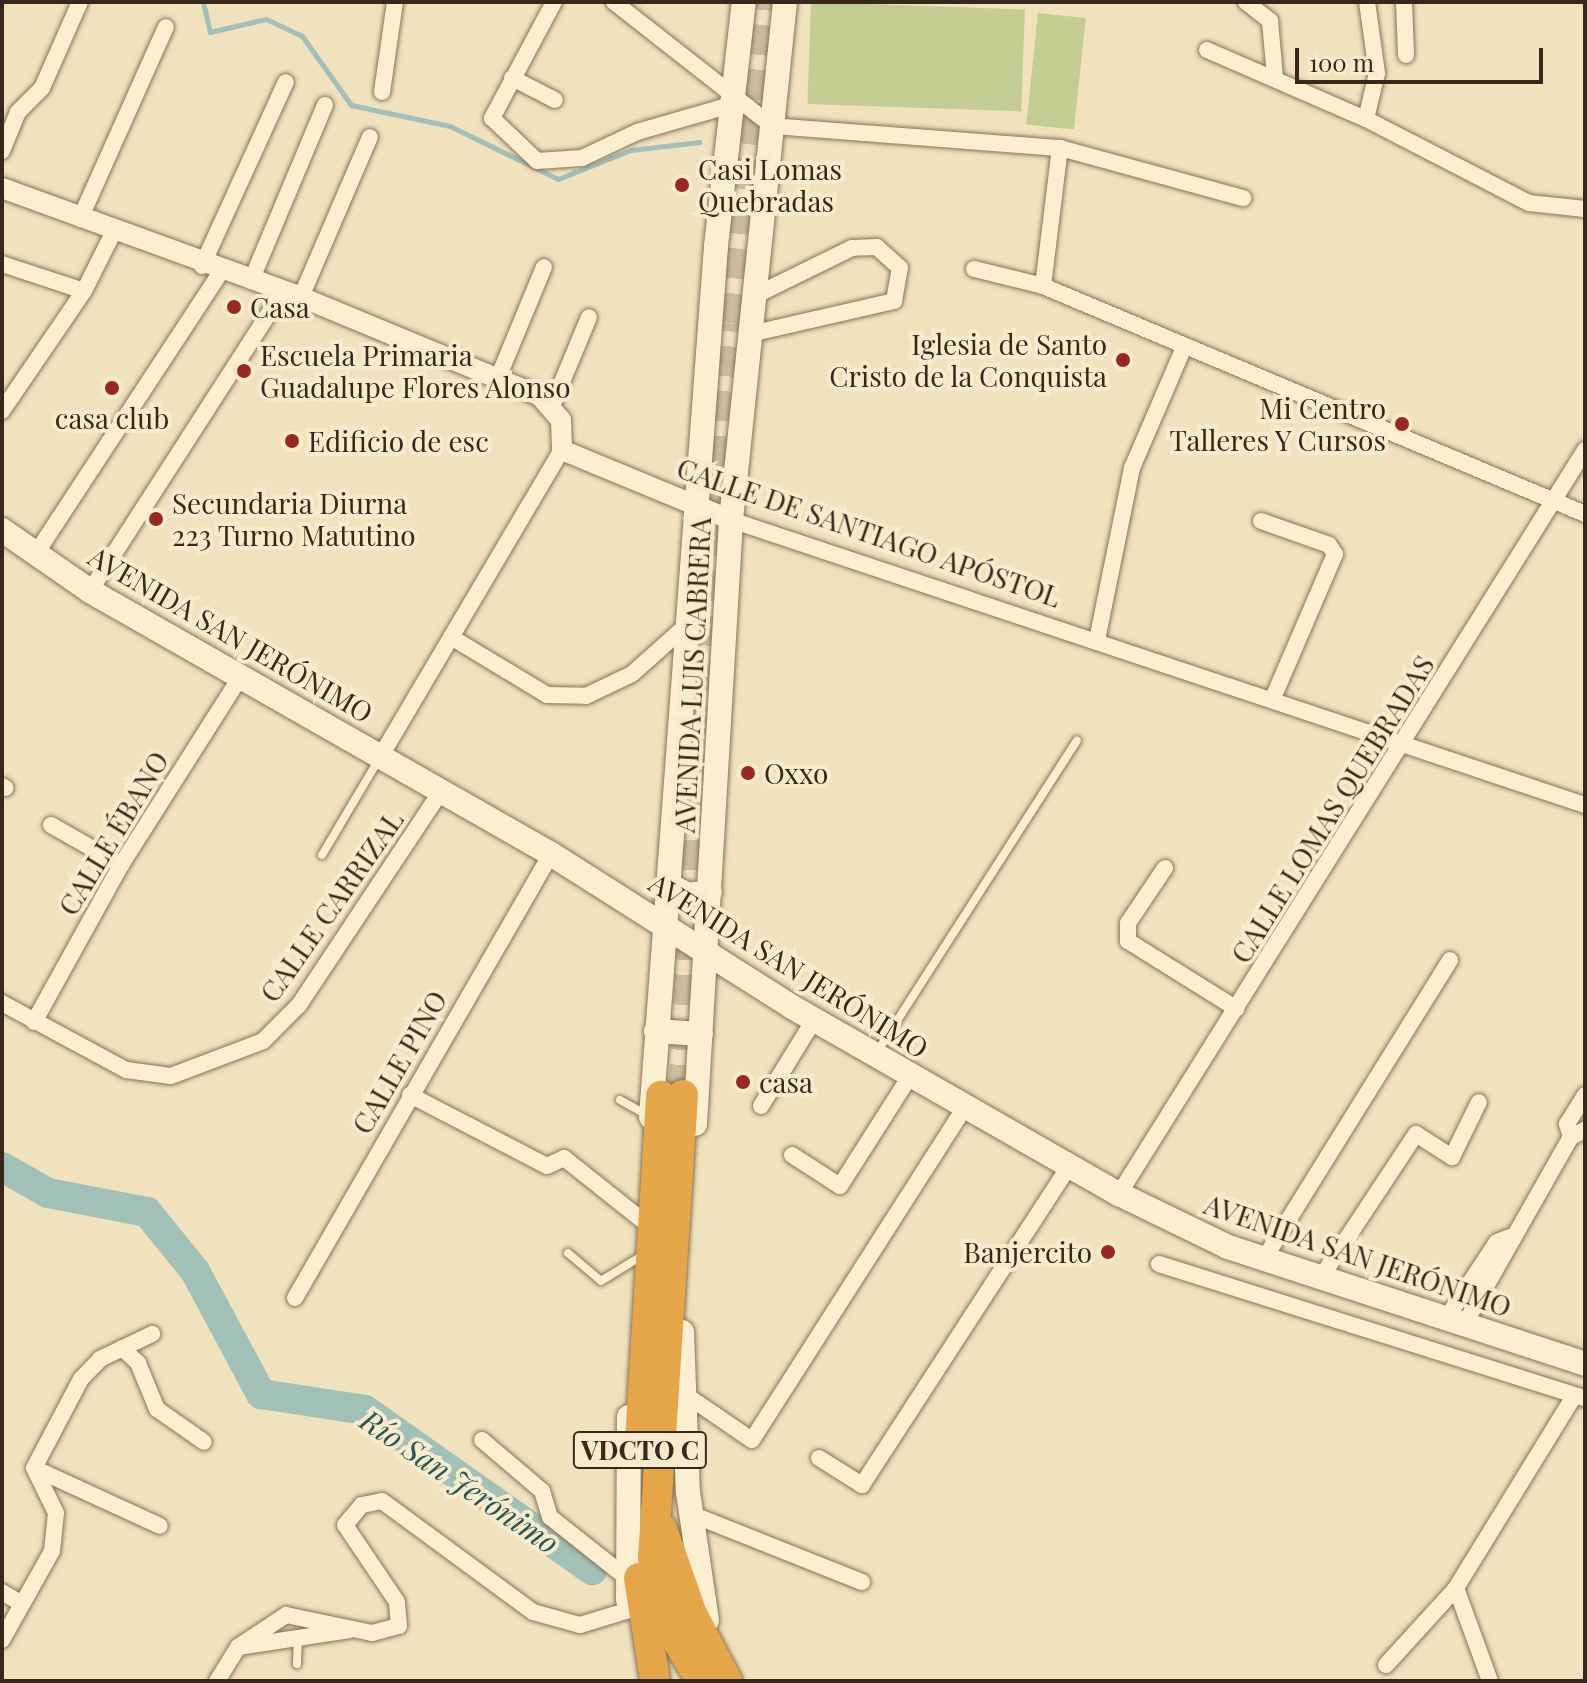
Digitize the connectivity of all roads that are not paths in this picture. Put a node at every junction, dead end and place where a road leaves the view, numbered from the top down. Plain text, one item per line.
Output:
1 (80, 2) edge
2 (395, 2) edge
3 (554, 2) edge
4 (614, 2) edge
5 (744, 2) edge
6 (785, 2) edge
7 (1246, 2) edge
8 (1367, 2) edge
9 (1404, 2) edge
10 (166, 27) dead end
11 (1207, 50) dead end
12 (1406, 55) dead end
13 (1275, 77) junction
14 (512, 78) junction
15 (286, 82) dead end
16 (382, 92) dead end
17 (555, 100) dead end
18 (734, 104) junction
19 (325, 105) dead end
20 (1366, 119) junction
21 (772, 126) junction
22 (370, 137) dead end
23 (1060, 148) junction
24 (2, 151) edge
25 (2, 188) edge
26 (1243, 198) dead end
27 (1585, 209) edge
28 (80, 219) junction
29 (113, 233) junction
30 (2, 264) edge
31 (544, 267) dead end
32 (212, 269) junction
33 (974, 269) dead end
34 (251, 281) junction
35 (1043, 286) junction
36 (84, 291) junction
37 (292, 294) junction
38 (754, 296) junction
39 (589, 317) dead end
40 (750, 334) junction
41 (1184, 347) junction
42 (498, 378) junction
43 (552, 406) junction
44 (2, 411) edge
45 (562, 450) junction
46 (1585, 450) edge
47 (1550, 499) junction
48 (695, 505) junction
49 (1585, 514) edge
50 (731, 520) junction
51 (1261, 521) dead end
52 (2, 530) edge
53 (35, 555) junction
54 (90, 591) junction
55 (688, 624) junction
56 (451, 637) junction
57 (1097, 640) junction
58 (242, 674) junction
59 (1272, 700) junction
60 (1077, 741) dead end
61 (1406, 744) junction
62 (382, 754) junction
63 (442, 790) junction
64 (1584, 801) edge
65 (51, 825) dead end
66 (551, 854) junction
67 (322, 855) dead end
68 (121, 865) junction
69 (1165, 868) dead end
70 (668, 884) junction
71 (710, 892) junction
72 (665, 921) junction
73 (707, 947) junction
74 (1450, 960) dead end
75 (2, 1003) edge
76 (1237, 1009) junction
77 (814, 1020) junction
78 (34, 1022) junction
79 (656, 1031) junction
80 (701, 1034) junction
81 (875, 1056) junction
82 (910, 1076) junction
83 (410, 1095) junction
84 (1585, 1095) edge
85 (620, 1100) dead end
86 (1479, 1102) dead end
87 (665, 1103) junction
88 (761, 1106) dead end
89 (965, 1107) junction
90 (1578, 1133) edge
91 (792, 1155) dead end
92 (1069, 1166) junction
93 (1119, 1194) junction
94 (642, 1220) junction
95 (568, 1253) dead end
96 (640, 1257) junction
97 (1264, 1259) junction
98 (1159, 1264) dead end
99 (1320, 1279) junction
100 (295, 1298) dead end
101 (1455, 1322) junction
102 (152, 1334) dead end
103 (122, 1348) junction
104 (1585, 1364) edge
105 (683, 1393) junction
106 (1580, 1399) edge
107 (482, 1440) dead end
108 (204, 1442) dead end
109 (819, 1458) dead end
110 (34, 1468) junction
111 (658, 1474) junction
112 (691, 1514) junction
113 (160, 1526) dead end
114 (662, 1529) junction
115 (695, 1567) junction
116 (633, 1578) junction
117 (862, 1582) dead end
118 (1456, 1588) junction
119 (2, 1592) edge
120 (688, 1602) junction
121 (22, 1604) junction
122 (629, 1610) junction
123 (351, 1629) junction
124 (298, 1638) junction
125 (2, 1640) edge
126 (238, 1647) junction
127 (297, 1664) dead end
128 (1386, 1665) dead end
129 (655, 1680) edge
130 (217, 1681) edge
131 (682, 1681) edge
132 (701, 1681) edge
133 (714, 1681) edge
134 (727, 1681) edge
135 (736, 1681) edge
136 (1490, 1681) edge

1 - 24 street
2 - 16 street
3 - 14 street
4 - 18 street
5 - 18 main road, AVENIDA LUIS CABRERA
6 - 21 main road, AVENIDA LUIS CABRERA
7 - 13 street
8 - 20 street
9 - 12 street
10 - 28 street
11 - 13 street
13 - 20 street
14 - 17 street
14 - 18 street
15 - 32 street
18 - 21 street
18 - 48 main road, AVENIDA LUIS CABRERA
19 - 34 street
20 - 27 street
21 - 23 street
21 - 38 main road, AVENIDA LUIS CABRERA
22 - 37 street
23 - 26 street
23 - 35 street
25 - 28 street
28 - 29 street
29 - 32 street
29 - 36 street
30 - 36 street
31 - 42 street
32 - 34 street
32 - 53 street
33 - 35 street
34 - 37 street
35 - 41 street
36 - 44 street
37 - 42 street
37 - 54 street
38 - 40 main road, AVENIDA LUIS CABRERA
38 - 40 street
39 - 43 street
40 - 50 main road, AVENIDA LUIS CABRERA
41 - 47 street
41 - 57 street
42 - 43 street
43 - 45 street
45 - 48 street, CALLE DE SANTIAGO APÓSTOL
45 - 56 street
46 - 47 street, CALLE LOMAS QUEBRADAS
47 - 49 street
47 - 61 street, CALLE LOMAS QUEBRADAS
48 - 50 street, CALLE DE SANTIAGO APÓSTOL
48 - 55 main road, AVENIDA LUIS CABRERA
50 - 57 street, CALLE DE SANTIAGO APÓSTOL
50 - 71 main road, AVENIDA LUIS CABRERA
51 - 59 street
52 - 53 main road, AVENIDA SAN JERÓNIMO
53 - 54 main road, AVENIDA SAN JERÓNIMO
54 - 58 main road, AVENIDA SAN JERÓNIMO
55 - 56 street
55 - 70 main road, AVENIDA LUIS CABRERA
56 - 62 street
57 - 59 street, CALLE DE SANTIAGO APÓSTOL
58 - 62 main road, AVENIDA SAN JERÓNIMO
58 - 68 street, CALLE ÉBANO
59 - 61 street, CALLE DE SANTIAGO APÓSTOL
60 - 81 lane
61 - 64 street, CALLE DE SANTIAGO APÓSTOL
61 - 76 street, CALLE LOMAS QUEBRADAS
62 - 63 main road, AVENIDA SAN JERÓNIMO
62 - 67 lane
63 - 66 main road, AVENIDA SAN JERÓNIMO
63 - 78 street, CALLE CARRIZAL
65 - 68 street
66 - 72 main road, AVENIDA SAN JERÓNIMO
66 - 83 street, CALLE PINO
68 - 78 street, CALLE ÉBANO
69 - 76 street
70 - 71 main road
70 - 72 main road, AVENIDA LUIS CABRERA
71 - 73 main road, AVENIDA LUIS CABRERA
72 - 73 main road, AVENIDA SAN JERÓNIMO
72 - 79 main road, AVENIDA LUIS CABRERA
73 - 77 main road, AVENIDA SAN JERÓNIMO
73 - 80 main road, AVENIDA LUIS CABRERA
74 - 97 street
75 - 78 street, CALLE CARRIZAL
76 - 93 street, CALLE LOMAS QUEBRADAS
77 - 81 main road, AVENIDA SAN JERÓNIMO
77 - 88 street
79 - 80 main road
79 - 87 main road, AVENIDA LUIS CABRERA
80 - 105 main road, AVENIDA LUIS CABRERA
81 - 82 main road, AVENIDA SAN JERÓNIMO
82 - 89 main road, AVENIDA SAN JERÓNIMO
82 - 91 street
83 - 94 street
83 - 100 street, CALLE PINO
84 - 90 street
85 - 87 lane
86 - 99 street
87 - 94 main road, AVENIDA LUIS CABRERA
87 - 111 highway, VDCTO C
87 - 116 highway, VDCTO C
89 - 92 main road, AVENIDA SAN JERÓNIMO
89 - 105 street
90 - 101 street
92 - 93 main road, AVENIDA SAN JERÓNIMO
92 - 109 street
93 - 97 main road, AVENIDA SAN JERÓNIMO
94 - 96 main road, AVENIDA LUIS CABRERA
95 - 96 lane
96 - 116 main road, AVENIDA LUIS CABRERA
97 - 99 main road, AVENIDA SAN JERÓNIMO
98 - 106 street
99 - 101 main road, AVENIDA SAN JERÓNIMO
101 - 104 main road, AVENIDA SAN JERÓNIMO
102 - 103 street
103 - 108 street
103 - 110 street
105 - 112 main road, AVENIDA LUIS CABRERA
106 - 118 street
107 - 116 street
110 - 113 street
110 - 121 street
111 - 114 highway
111 - 132 highway, VDCTO C
112 - 115 main road, AVENIDA LUIS CABRERA
112 - 117 street
114 - 120 highway
114 - 133 highway
115 - 120 highway
115 - 135 main road, AVENIDA LUIS CABRERA
116 - 122 main road, AVENIDA LUIS CABRERA
116 - 129 highway
116 - 131 highway, VDCTO C
118 - 128 street
118 - 136 street
119 - 121 street
120 - 134 highway
121 - 125 street
122 - 123 street
122 - 129 main road, AVENIDA LUIS CABRERA
123 - 124 street
123 - 126 street
124 - 126 street
124 - 127 lane
126 - 130 street

